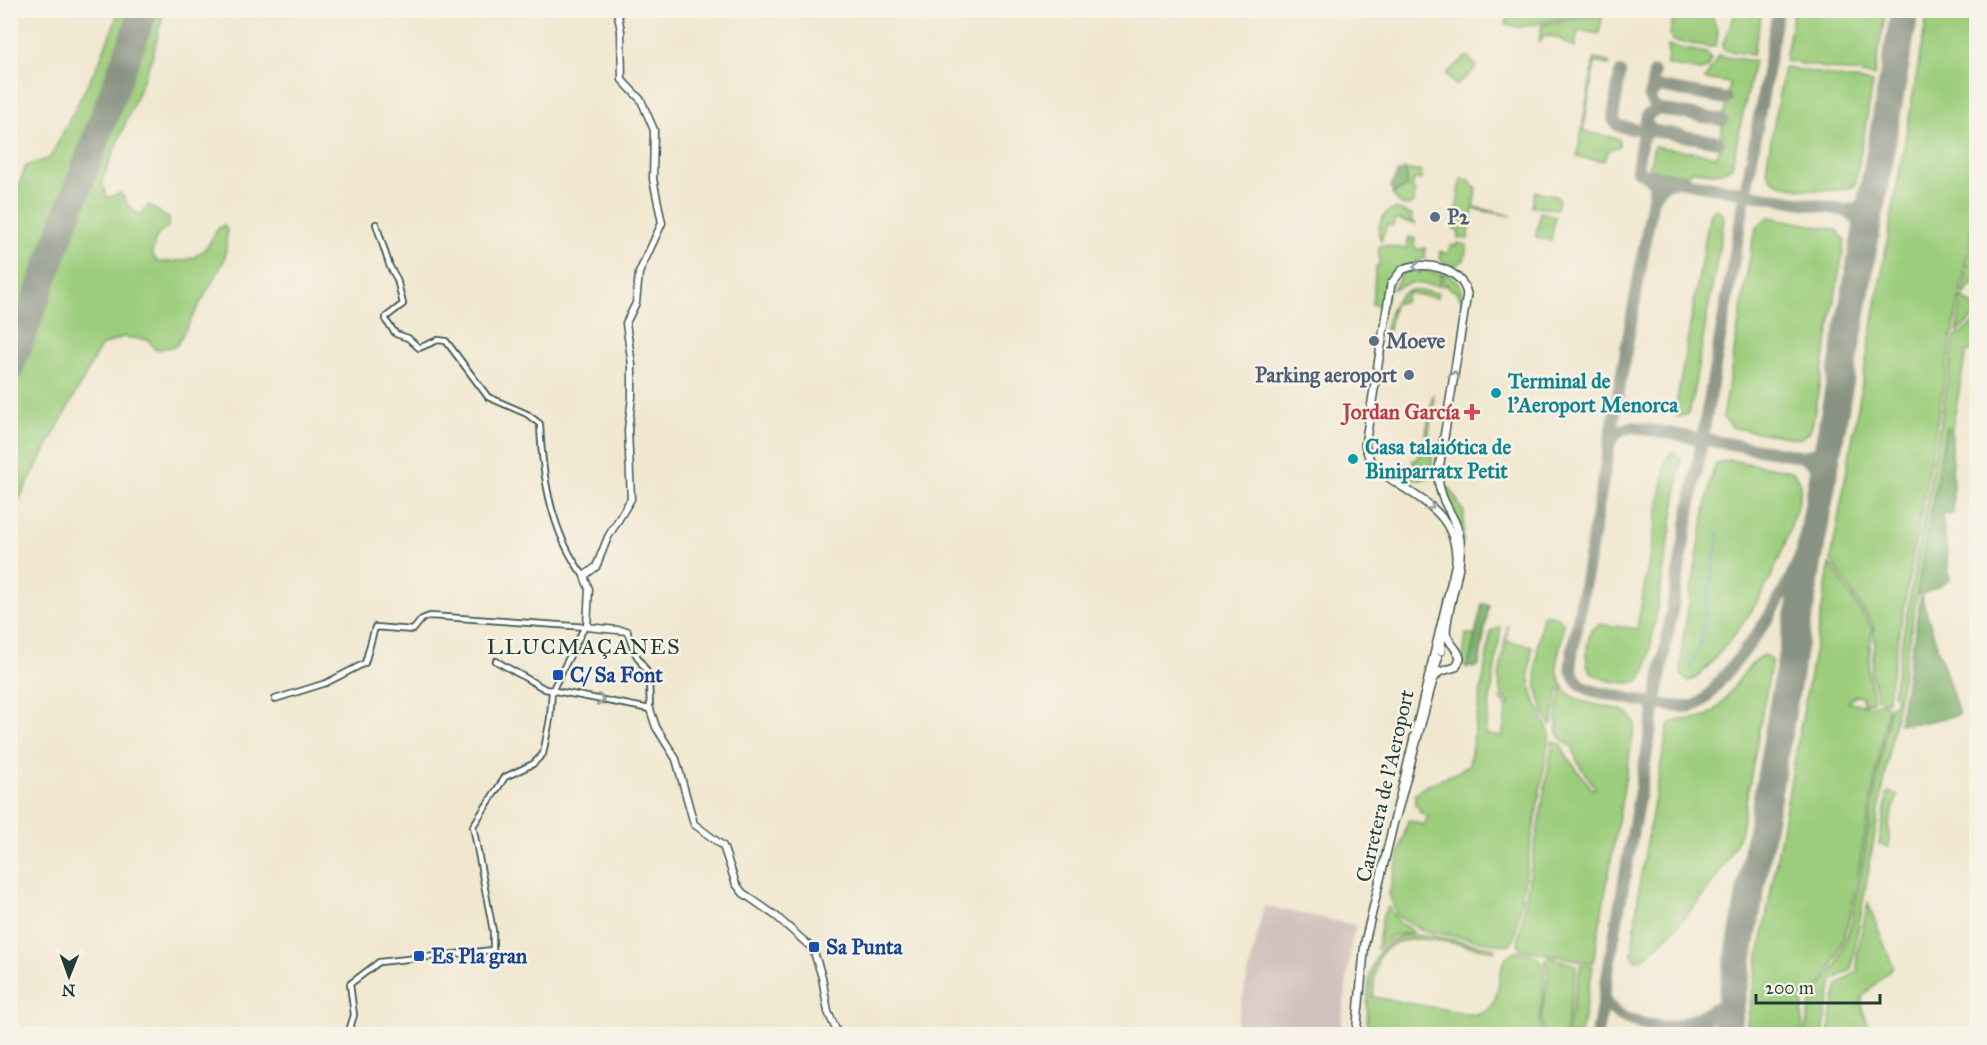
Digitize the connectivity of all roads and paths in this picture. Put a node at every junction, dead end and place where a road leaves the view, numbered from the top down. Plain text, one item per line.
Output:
1 (617, 10) edge
2 (376, 224) dead end
3 (584, 576) junction
4 (1445, 612) junction
5 (586, 626) junction
6 (627, 631) joint
7 (1455, 648) junction
8 (1440, 655) junction
9 (496, 661) dead end
10 (1449, 669) junction
11 (552, 691) junction
12 (275, 699) dead end
13 (650, 709) junction
14 (1419, 717) junction
15 (1396, 817) junction
16 (348, 1035) edge
17 (838, 1035) edge
18 (1356, 1035) edge

1 - 3 street
2 - 3 street
3 - 5 street
7 -> 4 main road, Carretera de l'Aeroport
4 - 8 main road
4 - 14 main road, Carretera de l'Aeroport
5 - 6 street
5 - 11 street
5 - 12 street
6 - 13 street
7 - 8 main road
7 - 10 main road
8 - 10 main road
8 - 14 main road
9 - 11 street
10 - 15 main road
11 -> 13 street
11 - 16 street
13 - 17 street
14 - 15 main road, Carretera de l'Aeroport
15 - 18 main road, Carretera de l'Aeroport

